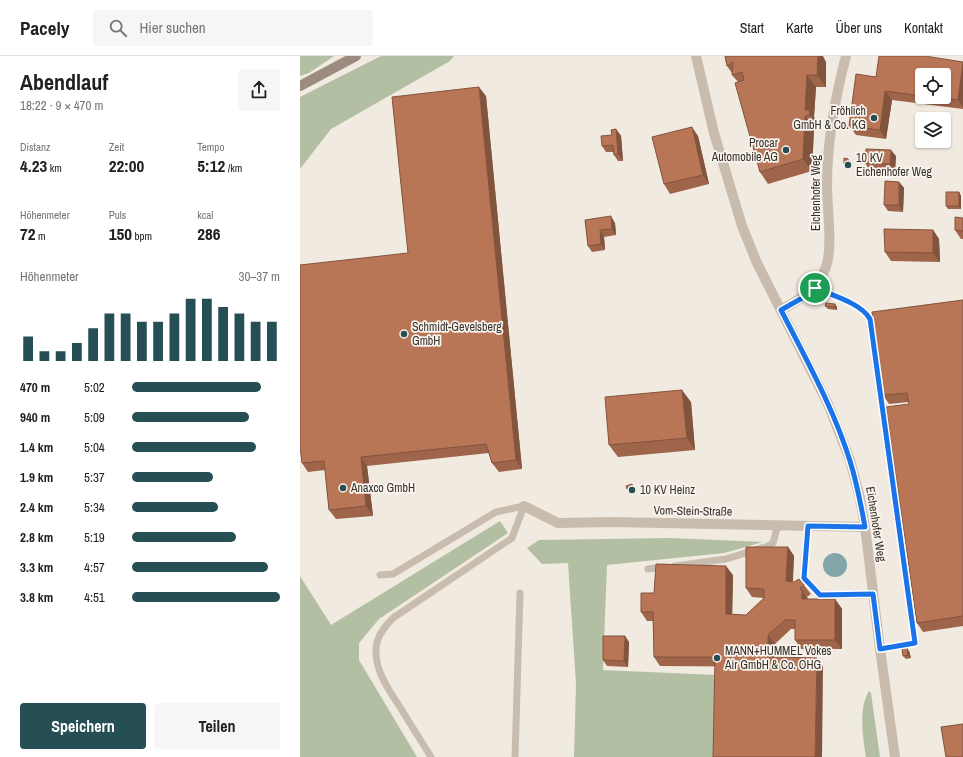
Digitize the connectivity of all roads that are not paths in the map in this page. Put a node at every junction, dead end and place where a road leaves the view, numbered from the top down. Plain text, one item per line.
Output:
1 (356, 56) edge
2 (696, 56) edge
3 (846, 56) edge
4 (300, 86) edge
5 (815, 288) junction
6 (781, 310) junction
7 (524, 506) junction
8 (778, 525) junction
9 (808, 526) junction
10 (865, 527) junction
11 (648, 570) dead end
12 (380, 575) dead end
13 (520, 593) dead end
14 (873, 594) junction
15 (880, 649) junction
16 (431, 757) edge
17 (515, 757) edge
18 (895, 757) edge

1 - 4 main road
2 - 6 street, Eichenhofer Weg
3 - 5 street, Eichenhofer Weg
5 - 6 street, Eichenhofer Weg
5 - 15 lane
6 - 10 street, Eichenhofer Weg
7 - 8 street, Vom-Stein-Straße
7 - 12 lane
7 - 16 lane
8 - 9 street, Vom-Stein-Straße
8 - 11 lane
9 - 10 street, Vom-Stein-Straße
9 - 14 lane
10 - 14 street, Eichenhofer Weg
13 - 17 lane
14 - 15 street, Eichenhofer Weg
15 - 18 street, Eichenhofer Weg

